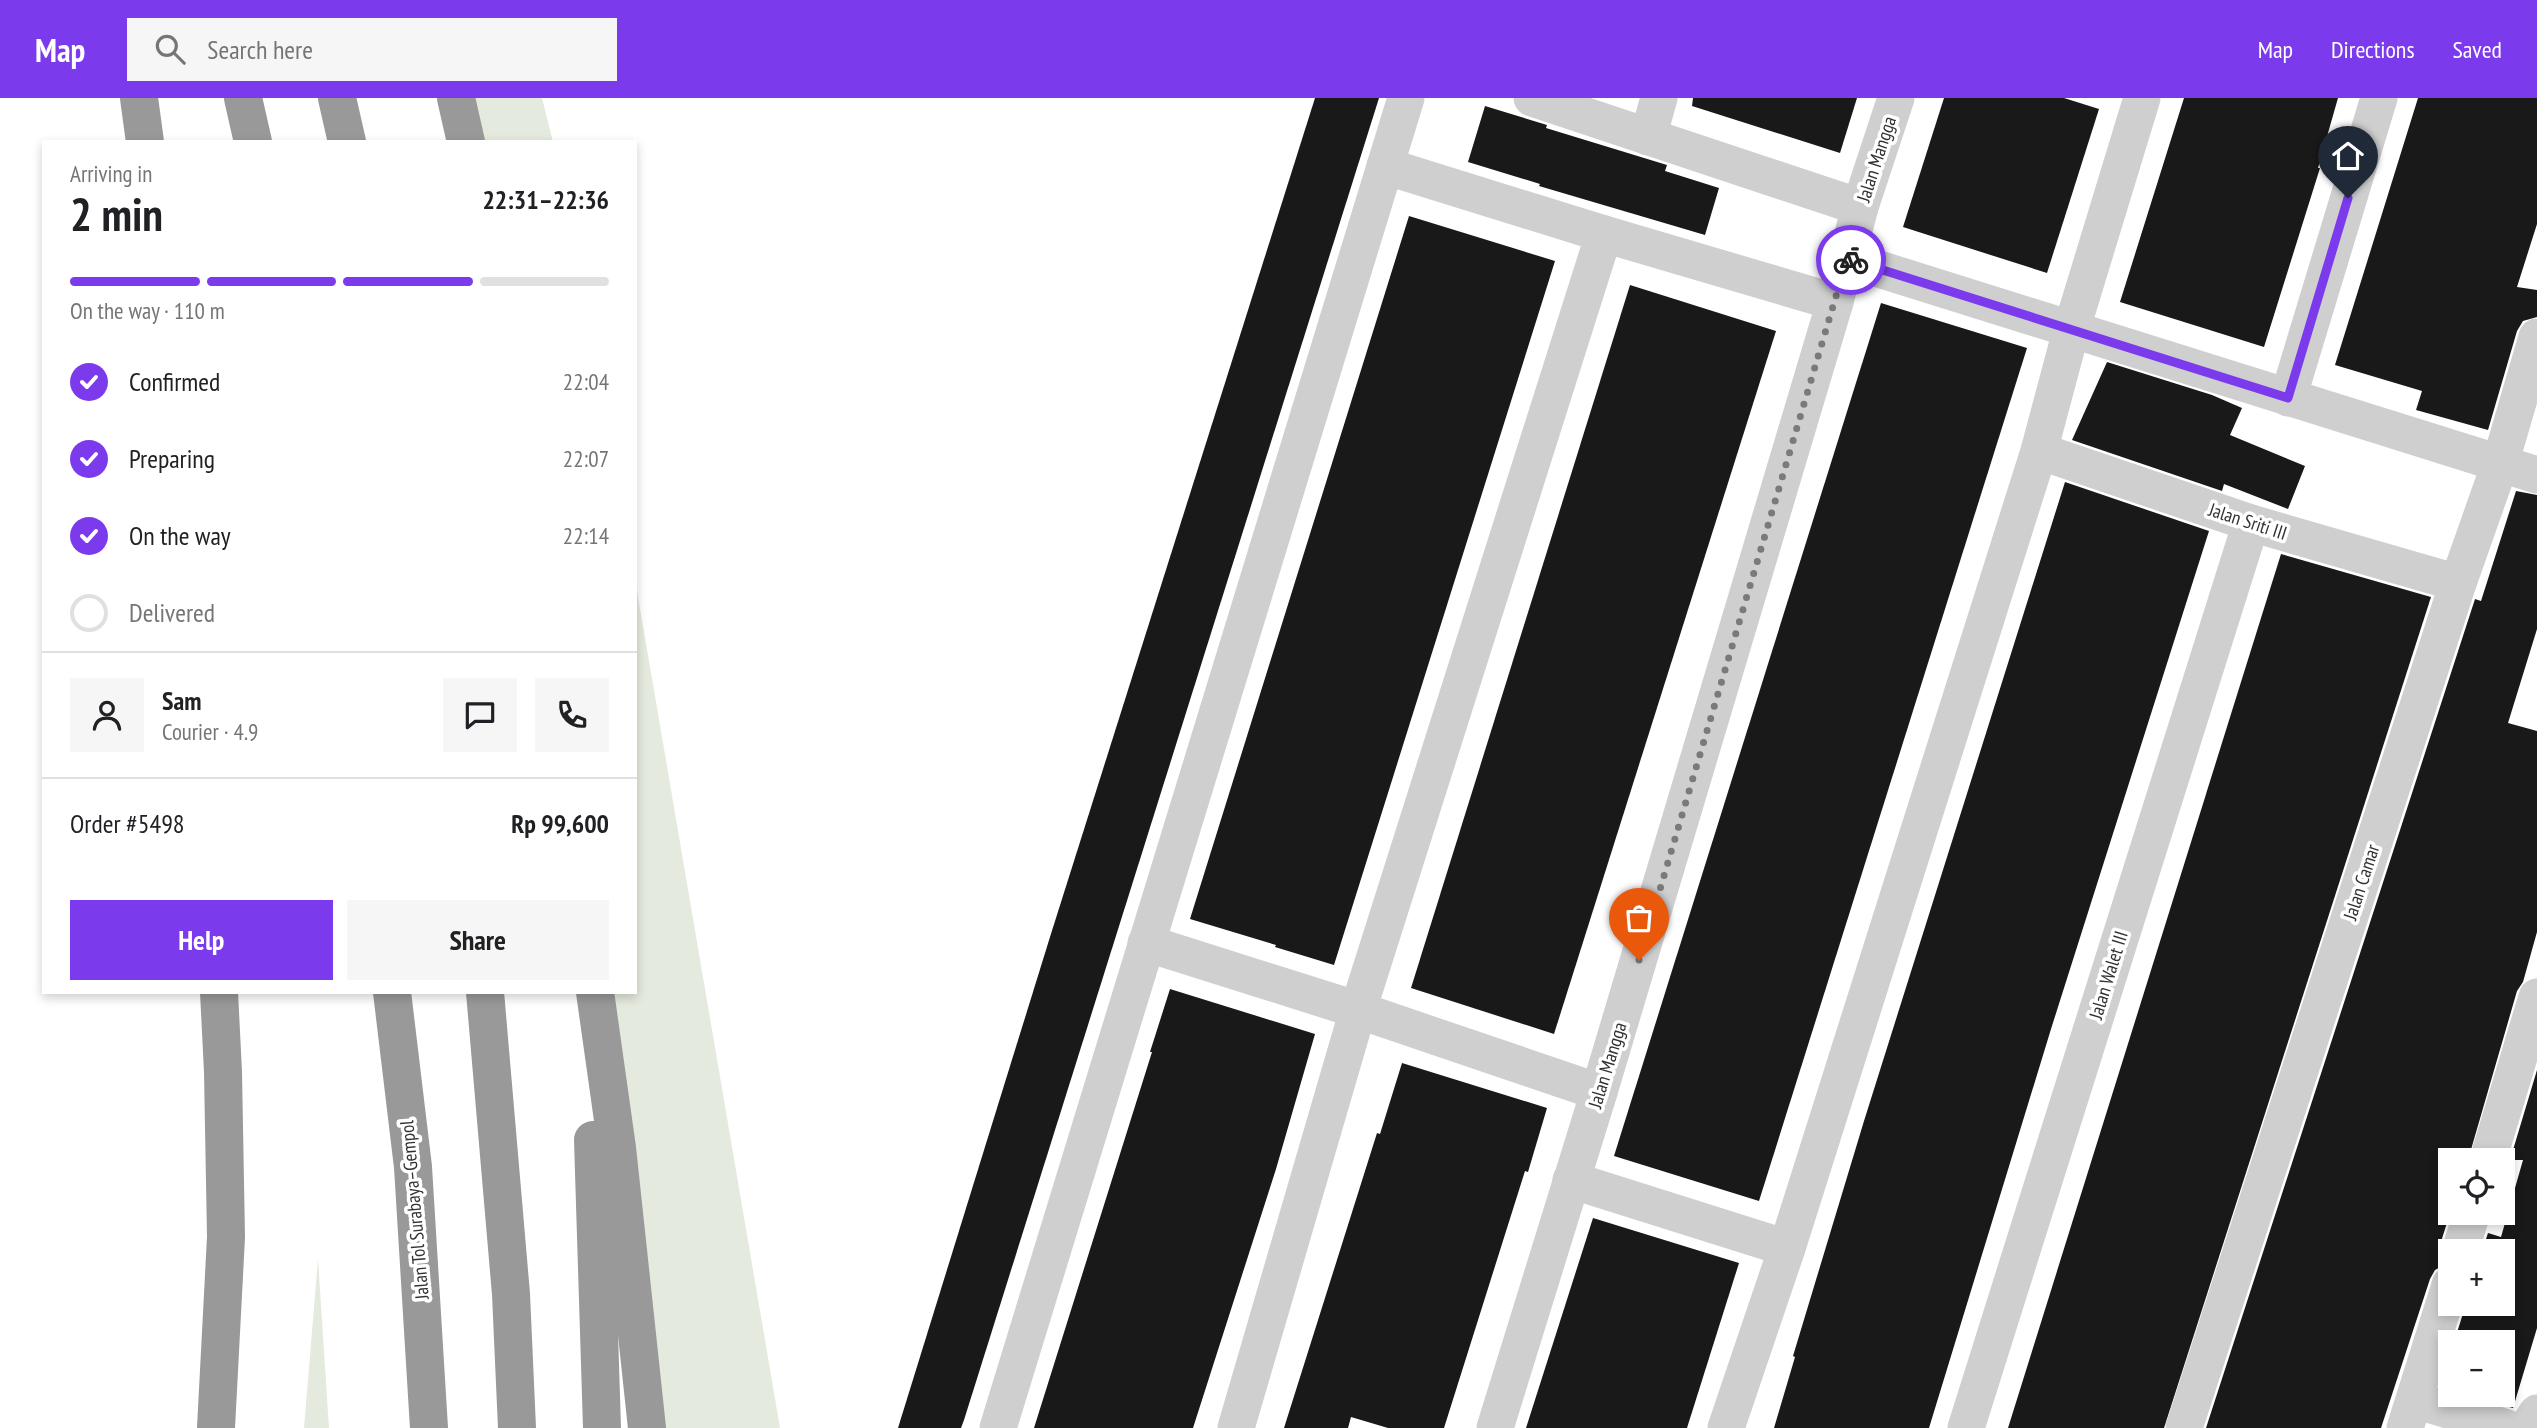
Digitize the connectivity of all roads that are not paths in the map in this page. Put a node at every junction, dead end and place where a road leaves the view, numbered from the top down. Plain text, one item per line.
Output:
1 (139, 98) edge
2 (243, 98) edge
3 (337, 98) edge
4 (456, 98) edge
5 (1406, 98) edge
6 (1532, 98) edge
7 (1660, 98) edge
8 (1896, 98) edge
9 (2142, 98) edge
10 (2378, 98) edge
11 (1648, 137) junction
12 (145, 140) edge
13 (253, 140) edge
14 (347, 140) edge
15 (466, 140) edge
16 (1385, 166) junction
17 (1860, 207) junction
18 (1604, 234) junction
19 (1847, 259) junction
20 (1835, 302) junction
21 (2071, 331) junction
22 (2537, 337) edge
23 (2288, 398) junction
24 (2039, 451) junction
25 (2500, 464) junction
26 (2537, 475) edge
27 (2250, 523) junction
28 (2458, 583) junction
29 (1146, 943) junction
30 (219, 994) edge
31 (392, 994) edge
32 (485, 994) edge
33 (2537, 997) edge
34 (596, 1002) edge
35 (1358, 1010) junction
36 (1599, 1092) junction
37 (2492, 1148) edge
38 (1571, 1180) junction
39 (1787, 1248) junction
40 (2440, 1316) edge
41 (2537, 1413) edge
42 (2410, 1414) edge
43 (216, 1428) edge
44 (429, 1428) edge
45 (517, 1428) edge
46 (603, 1428) edge
47 (647, 1428) edge
48 (998, 1428) edge
49 (1236, 1428) edge
50 (1495, 1428) edge
51 (1726, 1428) edge
52 (1966, 1428) edge
53 (2184, 1428) edge
54 (2507, 1428) edge
55 (2527, 1428) edge

1 - 12 highway
2 - 13 highway
3 - 14 highway
4 - 15 highway
5 - 16 street
6 - 11 street
7 - 11 street
8 - 17 street, Jalan Mangga
9 - 21 street
10 - 23 street
11 - 17 street
16 - 18 street
16 - 29 street
17 - 19 street, Jalan Mangga
18 - 20 street
18 - 35 street
19 - 20 street, Jalan Mangga
19 - 21 street
20 - 36 street, Jalan Mangga
21 - 23 street
21 - 24 street
22 - 25 street, Jalan Camar
23 - 25 street
24 - 27 street, Jalan Sriti III
24 - 39 street
25 - 26 street
25 - 28 street, Jalan Camar
27 - 28 street, Jalan Sriti III
27 - 52 street, Jalan Walet III
28 - 53 street, Jalan Camar
29 - 35 street
29 - 48 street
30 - 43 highway
31 - 44 highway, Jalan Tol Surabaya–Gempol
32 - 45 highway
33 - 37 street
34 - 46 highway
34 - 47 highway
35 - 36 street
35 - 49 street
36 - 38 street, Jalan Mangga
38 - 39 street
38 - 50 street, Jalan Mangga
39 - 51 street
40 - 42 street
41 - 55 street
42 - 54 street

